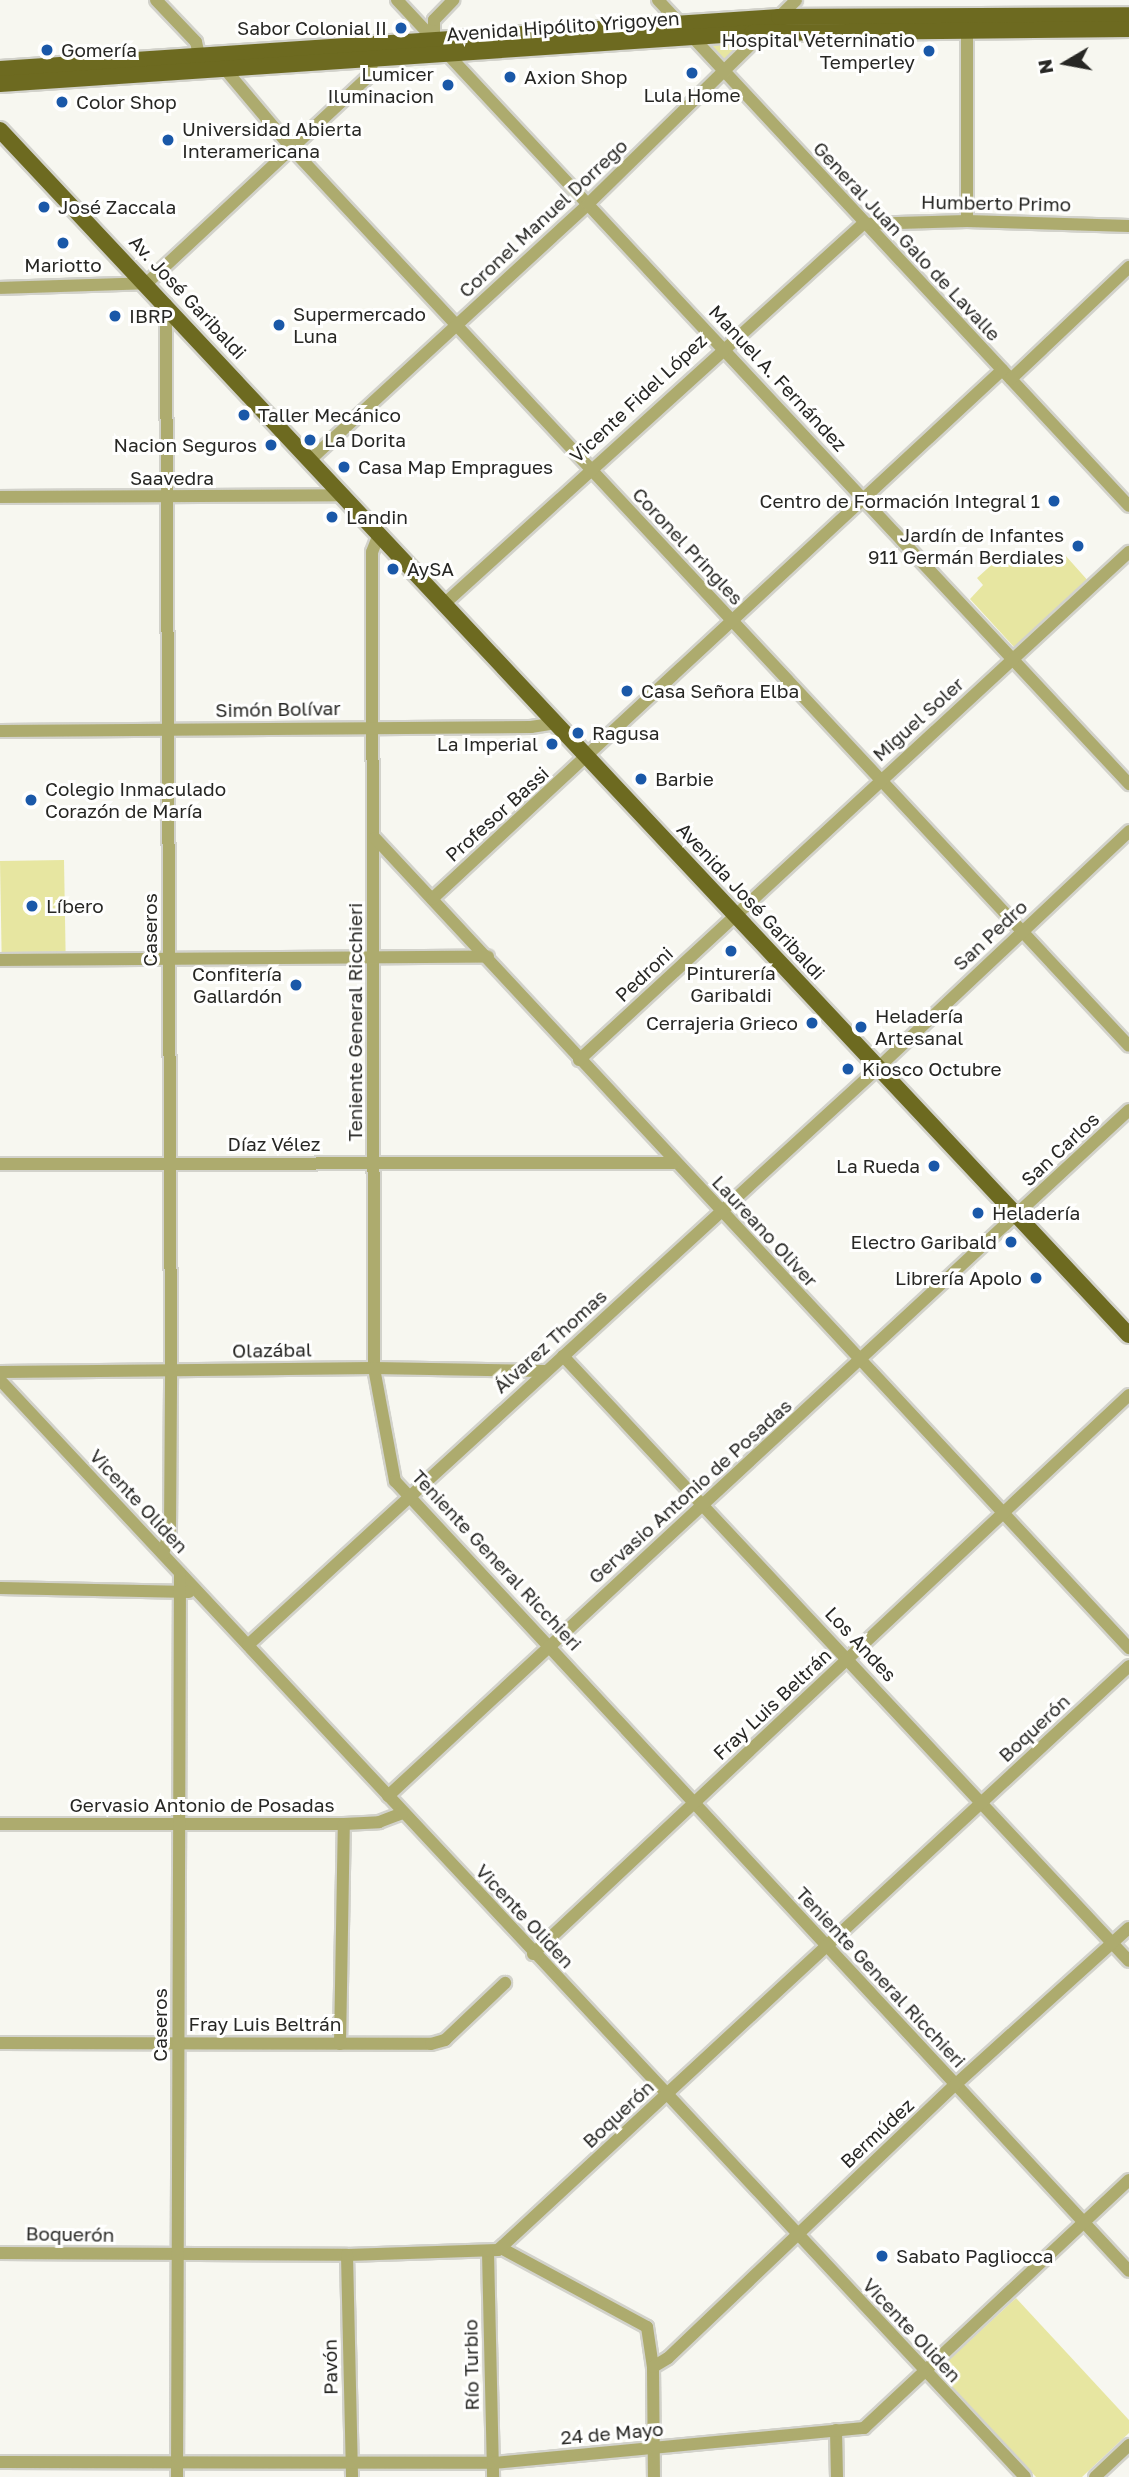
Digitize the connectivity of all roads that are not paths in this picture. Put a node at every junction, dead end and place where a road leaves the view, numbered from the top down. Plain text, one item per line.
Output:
1 (156, 0) edge
2 (397, 0) edge
3 (453, 0) edge
4 (658, 0) edge
5 (796, 0) edge
6 (1129, 15) edge
7 (779, 17) junction
8 (681, 24) junction
9 (967, 29) junction
10 (1129, 29) edge
11 (765, 33) junction
12 (693, 38) junction
13 (434, 39) junction
14 (377, 52) junction
15 (199, 55) junction
16 (448, 55) junction
17 (223, 68) junction
18 (0, 69) edge
19 (723, 72) junction
20 (0, 84) edge
21 (0, 130) edge
22 (293, 150) junction
23 (588, 204) junction
24 (967, 220) junction
25 (863, 224) junction
26 (1129, 226) edge
27 (1129, 267) edge
28 (147, 284) junction
29 (0, 288) edge
30 (166, 304) junction
31 (456, 326) junction
32 (722, 347) junction
33 (1007, 374) junction
34 (311, 459) junction
35 (590, 469) junction
36 (344, 495) junction
37 (0, 497) edge
38 (166, 498) junction
39 (863, 498) junction
40 (1129, 506) edge
41 (379, 534) junction
42 (1129, 552) edge
43 (443, 605) junction
44 (732, 622) junction
45 (1013, 658) junction
46 (556, 723) junction
47 (374, 727) junction
48 (168, 730) junction
49 (0, 731) edge
50 (588, 757) junction
51 (880, 780) junction
52 (1129, 784) edge
53 (1129, 831) edge
54 (375, 838) junction
55 (432, 899) junction
56 (735, 916) junction
57 (1021, 932) junction
58 (169, 956) junction
59 (374, 956) junction
60 (488, 957) junction
61 (0, 960) edge
62 (1129, 1046) edge
63 (579, 1060) junction
64 (879, 1067) junction
65 (1129, 1110) edge
66 (170, 1163) junction
67 (375, 1163) junction
68 (674, 1163) junction
69 (0, 1164) edge
70 (720, 1211) junction
71 (1017, 1215) junction
72 (1129, 1335) edge
73 (563, 1356) junction
74 (860, 1361) junction
75 (374, 1368) junction
76 (171, 1371) junction
77 (545, 1371) junction
78 (0, 1372) edge
79 (0, 1380) edge
80 (1129, 1395) edge
81 (408, 1499) junction
82 (704, 1507) junction
83 (1003, 1513) junction
84 (163, 1554) junction
85 (180, 1573) junction
86 (0, 1588) edge
87 (180, 1592) junction
88 (198, 1592) junction
89 (550, 1644) junction
90 (248, 1645) junction
91 (1129, 1648) edge
92 (848, 1658) junction
93 (1129, 1666) edge
94 (388, 1796) junction
95 (695, 1803) junction
96 (982, 1803) junction
97 (402, 1813) junction
98 (0, 1824) edge
99 (179, 1824) junction
100 (344, 1824) junction
101 (1129, 1928) edge
102 (1112, 1944) junction
103 (826, 1948) junction
104 (533, 1954) junction
105 (1129, 1961) edge
106 (505, 1983) dead end
107 (0, 2043) edge
108 (340, 2043) junction
109 (180, 2044) junction
110 (955, 2085) junction
111 (667, 2095) junction
112 (1129, 2180) edge
113 (1085, 2222) junction
114 (796, 2235) junction
115 (501, 2248) junction
116 (488, 2252) junction
117 (0, 2253) edge
118 (179, 2255) junction
119 (347, 2255) junction
120 (1129, 2271) edge
121 (653, 2367) junction
122 (924, 2371) junction
123 (836, 2430) junction
124 (1129, 2445) edge
125 (653, 2448) junction
126 (351, 2461) junction
127 (0, 2462) edge
128 (177, 2463) junction
129 (493, 2463) junction
130 (177, 2477) edge
131 (352, 2477) edge
132 (493, 2477) edge
133 (654, 2477) edge
134 (837, 2477) edge
135 (1024, 2477) edge
136 (1095, 2477) edge

1 - 15 street
2 - 13 street, Manuel A. Fernández
3 - 13 street
4 - 8 street, General Juan Galo de Lavalle
5 - 7 street, Coronel Manuel Dorrego
6 - 7 main road, Avenida Hipólito Yrigoyen
7 - 8 main road, Avenida Hipólito Yrigoyen
7 - 11 street, Coronel Manuel Dorrego
8 - 12 street, General Juan Galo de Lavalle
8 - 13 main road, Avenida Hipólito Yrigoyen
9 - 10 main road, Avenida Hipólito Yrigoyen
9 - 11 main road, Avenida Hipólito Yrigoyen
9 - 24 street
11 - 12 main road, Avenida Hipólito Yrigoyen
11 - 19 street, Coronel Manuel Dorrego
12 - 16 main road, Avenida Hipólito Yrigoyen
12 - 19 street, General Juan Galo de Lavalle
13 - 14 main road, Avenida Hipólito Yrigoyen
13 - 16 street, Manuel A. Fernández
14 - 15 main road, Avenida Hipólito Yrigoyen
14 - 16 main road, Avenida Hipólito Yrigoyen
14 - 17 main road, Avenida Hipólito Yrigoyen
14 - 22 street
15 - 18 main road, Avenida Hipólito Yrigoyen
16 - 23 street, Manuel A. Fernández
17 - 20 main road, Avenida Hipólito Yrigoyen
17 - 22 street, Coronel Pringles
19 - 23 street, Coronel Manuel Dorrego
19 - 25 street, General Juan Galo de Lavalle
21 - 28 main road, Av. José Garibaldi
22 - 28 street
22 - 31 street, Coronel Pringles
23 - 31 street, Coronel Manuel Dorrego
23 - 32 street, Manuel A. Fernández
24 - 25 street, Humberto Primo
24 - 26 street, Humberto Primo
25 - 32 street, Vicente Fidel López
25 - 33 street, General Juan Galo de Lavalle
27 - 33 street, Profesor Bassi
28 - 29 street
28 - 30 main road, Av. José Garibaldi
30 - 34 main road, Av. José Garibaldi
30 - 38 street, Caseros
31 - 34 street, Coronel Manuel Dorrego
31 - 35 street, Coronel Pringles
32 - 35 street, Vicente Fidel López
32 - 39 street, Manuel A. Fernández
33 - 39 street, Profesor Bassi
33 - 40 street, General Juan Galo de Lavalle
34 - 36 main road, Av. José Garibaldi
35 - 43 street, Vicente Fidel López
35 - 44 street, Coronel Pringles
36 - 38 street, Saavedra
36 - 41 main road, Avenida José Garibaldi
37 - 38 street, Saavedra
38 - 48 street, Caseros
39 - 44 street, Profesor Bassi
39 - 45 street, Manuel A. Fernández
41 - 43 main road, Avenida José Garibaldi
41 - 47 street, Teniente General Ricchieri
42 - 45 street, Miguel Soler
43 - 46 main road, Avenida José Garibaldi
44 - 50 street, Profesor Bassi
44 - 51 street, Coronel Pringles
45 - 51 street, Miguel Soler
45 - 52 street, Manuel A. Fernández
46 - 47 street, Simón Bolívar
46 - 50 main road, Avenida José Garibaldi
47 - 48 street, Simón Bolívar
47 - 54 street, Teniente General Ricchieri
48 - 49 street, Simón Bolívar
48 - 58 street, Caseros
50 - 55 street, Profesor Bassi
50 - 56 main road, Avenida José Garibaldi
51 - 56 street, Miguel Soler
51 - 57 street, Coronel Pringles
53 - 57 street, San Pedro
54 - 55 street, Laureano Oliver
54 - 59 street, Teniente General Ricchieri
55 - 60 street, Laureano Oliver
56 - 63 street, Pedroni
56 - 64 main road, Avenida José Garibaldi
57 - 62 street, Coronel Pringles
57 - 64 street, San Pedro
58 - 59 street
58 - 61 street
58 - 66 street, Caseros
59 - 60 street
59 - 67 street, Teniente General Ricchieri
60 - 63 street, Laureano Oliver
63 - 68 street, Laureano Oliver
64 - 70 street, Álvarez Thomas
64 - 71 main road, Avenida José Garibaldi
65 - 71 street, San Carlos
66 - 67 street, Díaz Vélez
66 - 69 street, Díaz Vélez
66 - 76 street, Caseros
67 - 68 street, Díaz Vélez
67 - 75 street, Teniente General Ricchieri
68 - 70 street, Laureano Oliver
70 - 73 street, Álvarez Thomas
70 - 74 street, Laureano Oliver
71 - 72 main road, Avenida José Garibaldi
71 - 74 street, Gervasio Antonio de Posadas
73 - 77 street, Álvarez Thomas
73 - 82 street, Los Andes
74 - 82 street, Gervasio Antonio de Posadas
74 - 83 street, Laureano Oliver
75 - 76 street, Olazábal
75 - 77 street, Olazábal
75 - 81 street, Teniente General Ricchieri
76 - 78 street, Olazábal
76 - 84 street, Caseros
77 - 81 street, Álvarez Thomas
79 - 84 street, Vicente Oliden
80 - 83 street, Fray Luis Beltrán
81 - 89 street, Teniente General Ricchieri
81 - 90 street, Álvarez Thomas
82 - 89 street, Gervasio Antonio de Posadas
82 - 92 street, Los Andes
83 - 91 street, Laureano Oliver
83 - 92 street, Fray Luis Beltrán
84 - 85 street, Vicente Oliden
85 - 87 street, Caseros
85 - 88 street, Vicente Oliden
86 - 87 street
87 - 88 street
87 - 99 street, Caseros
88 - 90 street, Vicente Oliden
89 - 94 street, Gervasio Antonio de Posadas
89 - 95 street, Teniente General Ricchieri
90 - 94 street, Vicente Oliden
92 - 95 street, Fray Luis Beltrán
92 - 96 street, Los Andes
93 - 96 street, Boquerón
94 - 97 street, Vicente Oliden
95 - 103 street, Teniente General Ricchieri
95 - 104 street, Fray Luis Beltrán
96 - 102 street, Los Andes
96 - 103 street, Boquerón
97 - 100 street, Gervasio Antonio de Posadas
97 - 104 street, Vicente Oliden
98 - 99 street, Gervasio Antonio de Posadas
99 - 100 street, Gervasio Antonio de Posadas
99 - 109 street, Caseros
100 - 108 street
101 - 102 street, Bermúdez
102 - 105 street, Los Andes
102 - 110 street, Bermúdez
103 - 110 street, Teniente General Ricchieri
103 - 111 street, Boquerón
104 - 111 street, Vicente Oliden
106 - 108 street, Fray Luis Beltrán
107 - 109 street, Fray Luis Beltrán
108 - 109 street, Fray Luis Beltrán
109 - 118 street, Caseros
110 - 113 street, Teniente General Ricchieri
110 - 114 street, Bermúdez
111 - 114 street, Vicente Oliden
111 - 115 street, Boquerón
112 - 113 street, 24 de Mayo
113 - 120 street, Teniente General Ricchieri
113 - 122 street, 24 de Mayo
114 - 121 street, Bermúdez
114 - 122 street, Vicente Oliden
115 - 116 street, Boquerón
115 - 121 street
116 - 119 street, Boquerón
116 - 129 street, Río Turbio
117 - 118 street, Boquerón
118 - 119 street, Boquerón
118 - 128 street, Caseros
119 - 126 street, Pavón
121 - 125 street
122 - 123 street, 24 de Mayo
122 - 135 street, Vicente Oliden
123 - 125 street, 24 de Mayo
123 - 134 street
124 - 136 street
125 - 129 street, 24 de Mayo
125 - 133 street
126 - 128 street, 24 de Mayo
126 - 129 street, 24 de Mayo
126 - 131 street, Pavón
127 - 128 street, 24 de Mayo
128 - 130 street, Caseros
129 - 132 street, Río Turbio

